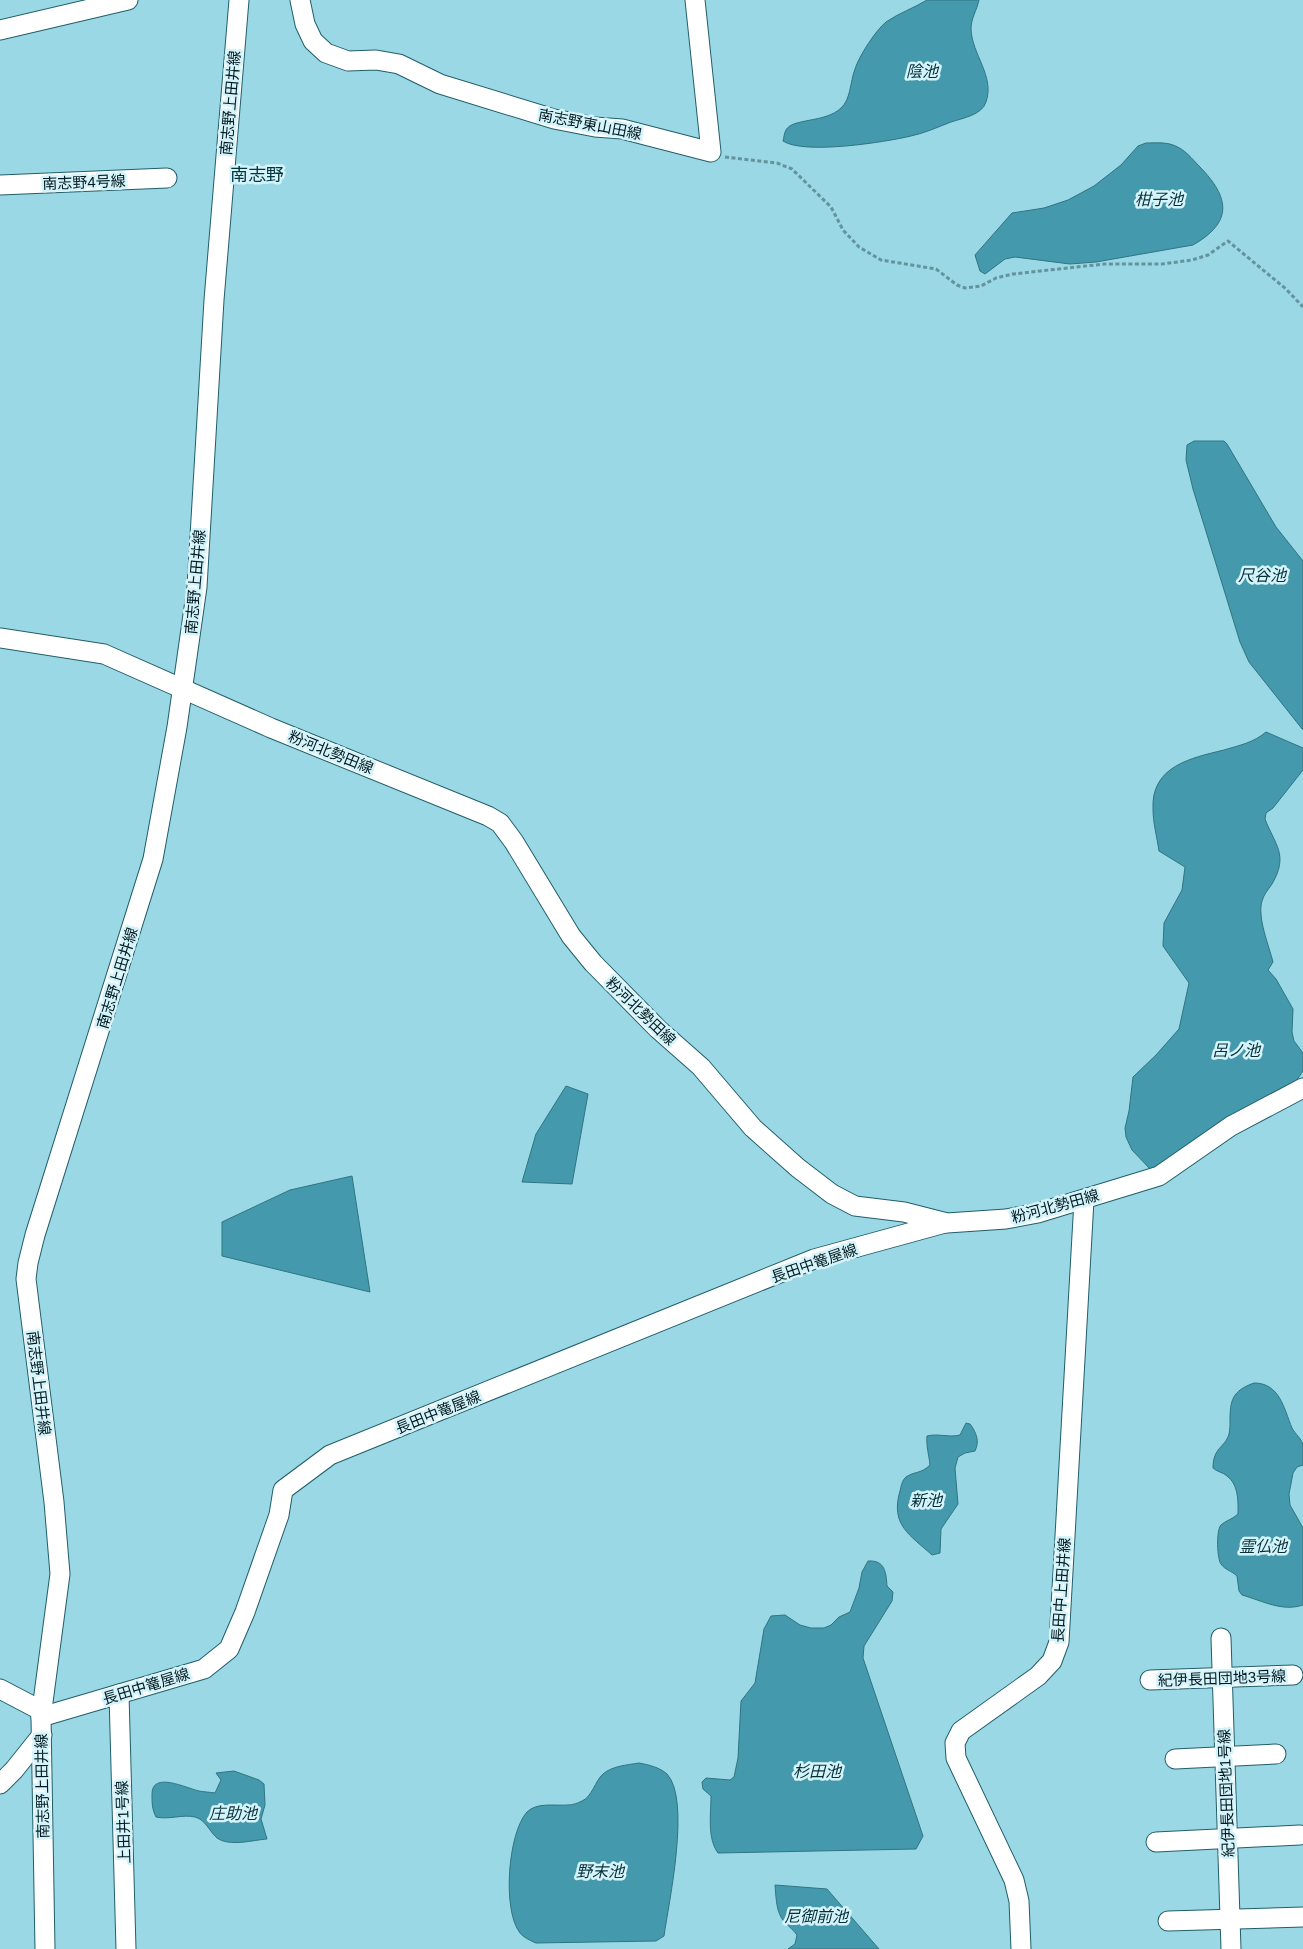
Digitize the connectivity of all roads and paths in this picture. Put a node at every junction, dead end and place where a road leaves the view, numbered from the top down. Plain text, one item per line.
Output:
1 (128, 0) edge
2 (239, 0) edge
3 (300, 0) edge
4 (694, 0) edge
5 (0, 30) edge
6 (711, 152) junction
7 (167, 178) dead end
8 (0, 185) edge
9 (1303, 307) edge
10 (0, 638) edge
11 (183, 688) junction
12 (1303, 1088) edge
13 (1084, 1200) junction
14 (947, 1223) junction
15 (1221, 1638) dead end
16 (1293, 1675) dead end
17 (1222, 1678) junction
18 (1150, 1680) dead end
19 (0, 1688) edge
20 (119, 1694) junction
21 (42, 1721) junction
22 (1276, 1754) dead end
23 (1225, 1757) junction
24 (1175, 1760) dead end
25 (0, 1784) edge
26 (1300, 1835) dead end
27 (1227, 1838) junction
28 (1156, 1842) dead end
29 (1303, 1917) edge
30 (1230, 1919) junction
31 (1168, 1921) dead end
32 (45, 1949) edge
33 (126, 1949) edge
34 (1021, 1949) edge
35 (1231, 1949) edge

1 - 5 street
2 - 11 street, 南志野上田井線
3 - 6 street, 南志野東山田線
4 - 6 street
6 - 9 path
7 - 8 street, 南志野4号線
10 - 11 street, 粉河北勢田線
11 - 14 street, 粉河北勢田線
11 - 21 street, 南志野上田井線
12 - 13 street, 粉河北勢田線
13 - 14 street, 粉河北勢田線
13 - 34 street, 長田中上田井線
14 - 20 street, 長田中篭屋線
15 - 17 street, 紀伊長田団地1号線
16 - 17 street, 紀伊長田団地3号線
17 - 18 street, 紀伊長田団地3号線
17 - 23 street, 紀伊長田団地1号線
19 - 21 street
20 - 21 street, 長田中篭屋線
20 - 33 street, 上田井1号線
21 - 25 street
21 - 32 street, 南志野上田井線
22 - 23 street
23 - 24 street
23 - 27 street, 紀伊長田団地1号線
26 - 27 street
27 - 28 street
27 - 30 street, 紀伊長田団地1号線
29 - 30 street
30 - 31 street
30 - 35 street, 紀伊長田団地1号線

